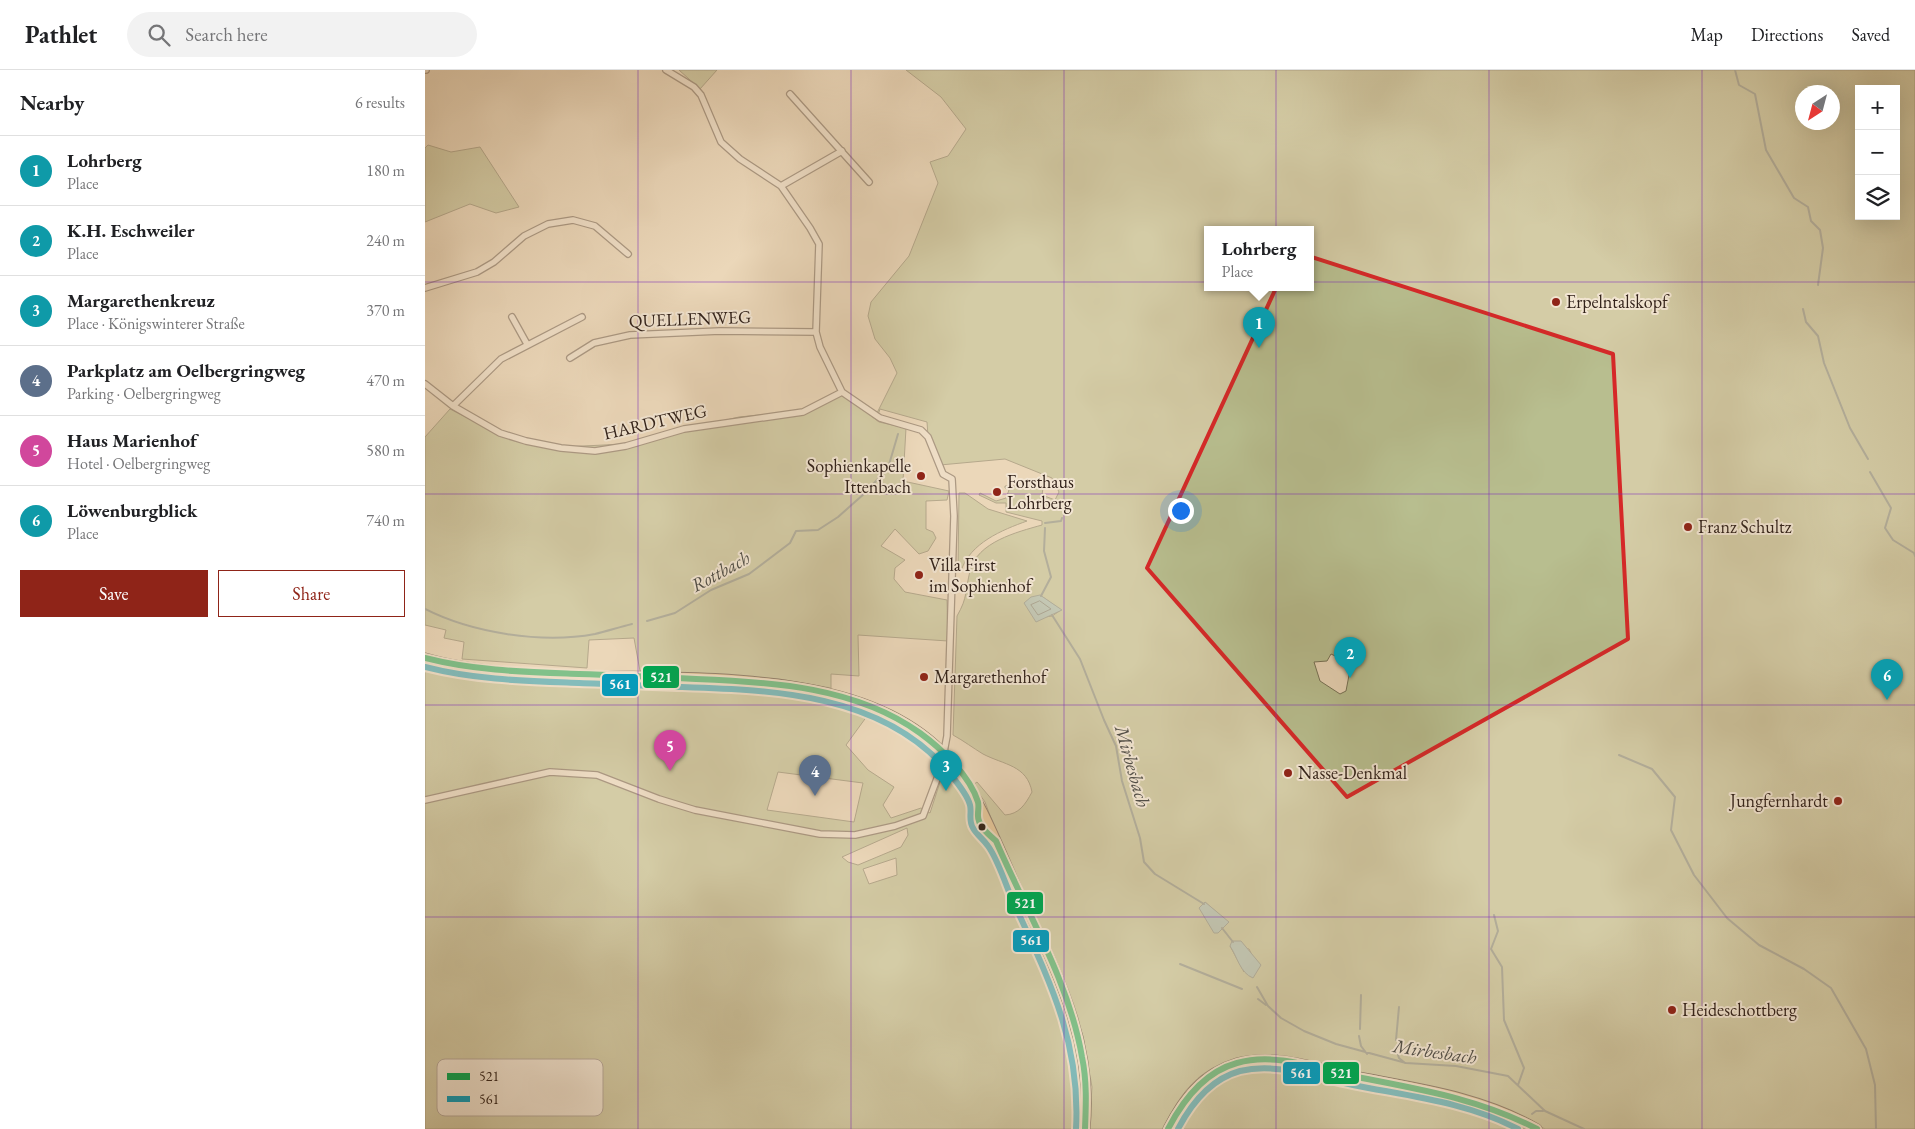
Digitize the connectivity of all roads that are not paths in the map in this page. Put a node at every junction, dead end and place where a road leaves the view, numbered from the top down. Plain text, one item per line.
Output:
1 (666, 70) edge
2 (790, 94) dead end
3 (842, 151) junction
4 (869, 182) dead end
5 (781, 186) junction
6 (628, 254) dead end
7 (425, 288) edge
8 (512, 317) dead end
9 (582, 318) dead end
10 (816, 332) junction
11 (527, 344) junction
12 (570, 358) dead end
13 (425, 384) edge
14 (842, 392) junction
15 (453, 406) junction
16 (425, 658) edge
17 (945, 754) junction
18 (425, 800) edge
19 (1085, 1129) edge
20 (1168, 1129) edge
21 (1537, 1129) edge

1 - 5 street
2 - 3 street
3 - 4 street
3 - 5 street
5 - 10 street
6 - 7 street
8 - 11 street
9 - 11 street
10 - 12 street, QUELLENWEG
10 - 14 street
11 - 15 street
13 - 15 street, HARDTWEG
14 - 15 street, HARDTWEG
14 - 17 street
16 - 17 main road
17 - 18 street
17 - 19 main road
20 - 21 main road

